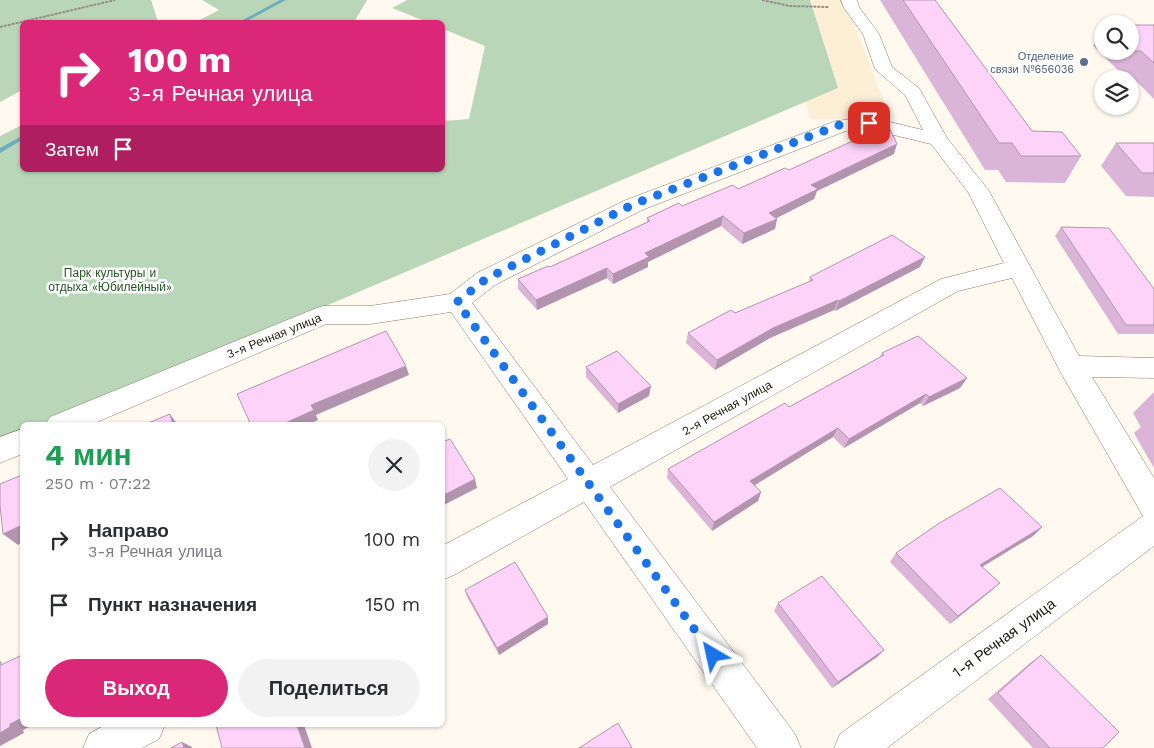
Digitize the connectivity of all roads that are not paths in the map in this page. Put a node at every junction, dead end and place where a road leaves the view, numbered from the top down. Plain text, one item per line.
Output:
1 (850, 4) edge
2 (938, 140) junction
3 (1018, 268) junction
4 (457, 302) junction
5 (1071, 366) junction
6 (1154, 368) edge
7 (67, 422) edge
8 (20, 442) edge
9 (0, 450) edge
10 (588, 485) junction
11 (1154, 506) edge
12 (1154, 527) edge
13 (445, 562) edge
14 (141, 727) edge
15 (103, 748) edge
16 (781, 748) edge
17 (854, 748) edge

1 - 2 street
2 - 3 street
2 - 4 street, 3-я Речная улица
3 - 5 street
3 - 10 street, 2-я Речная улица
4 - 7 street, 3-я Речная улица
4 - 10 street
5 - 6 street
5 - 11 street
8 - 9 street
10 - 13 street, 2-я Речная улица
10 - 16 street
12 - 17 street, 1-я Речная улица
14 - 15 street

